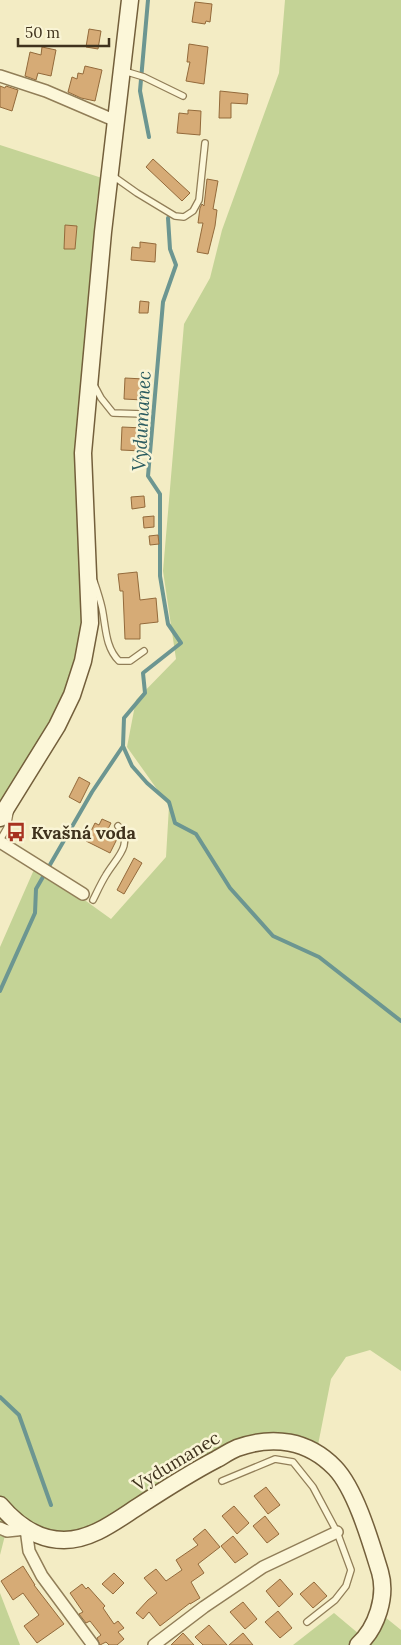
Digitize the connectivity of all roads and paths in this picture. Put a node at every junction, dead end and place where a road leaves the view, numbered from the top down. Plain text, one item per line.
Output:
1 (130, 0) edge
2 (128, 72) junction
3 (0, 76) edge
4 (183, 96) dead end
5 (116, 121) junction
6 (204, 143) dead end
7 (109, 173) junction
8 (90, 376) junction
9 (143, 414) dead end
10 (88, 565) junction
11 (144, 651) dead end
12 (14, 795) junction
13 (0, 818) edge
14 (118, 826) dead end
15 (0, 841) edge
16 (88, 897) joint
17 (222, 1481) dead end
18 (0, 1505) edge
19 (0, 1528) edge
20 (26, 1529) junction
21 (337, 1532) junction
22 (307, 1622) dead end
23 (93, 1645) edge
24 (154, 1645) edge
25 (358, 1645) edge

1 - 2 main road
2 - 4 lane
2 - 5 main road
3 - 5 street
5 - 7 main road
6 - 7 lane
7 - 8 main road
8 - 9 lane
8 - 10 main road
10 - 11 lane
10 - 12 main road
12 - 13 main road
12 - 15 lane
14 - 16 lane
15 - 16 street
17 - 21 lane
18 - 20 main road, Vydumanec
19 - 20 street, Vydumanec
20 - 23 street
20 - 25 main road, Vydumanec
21 - 22 lane
21 - 24 street

